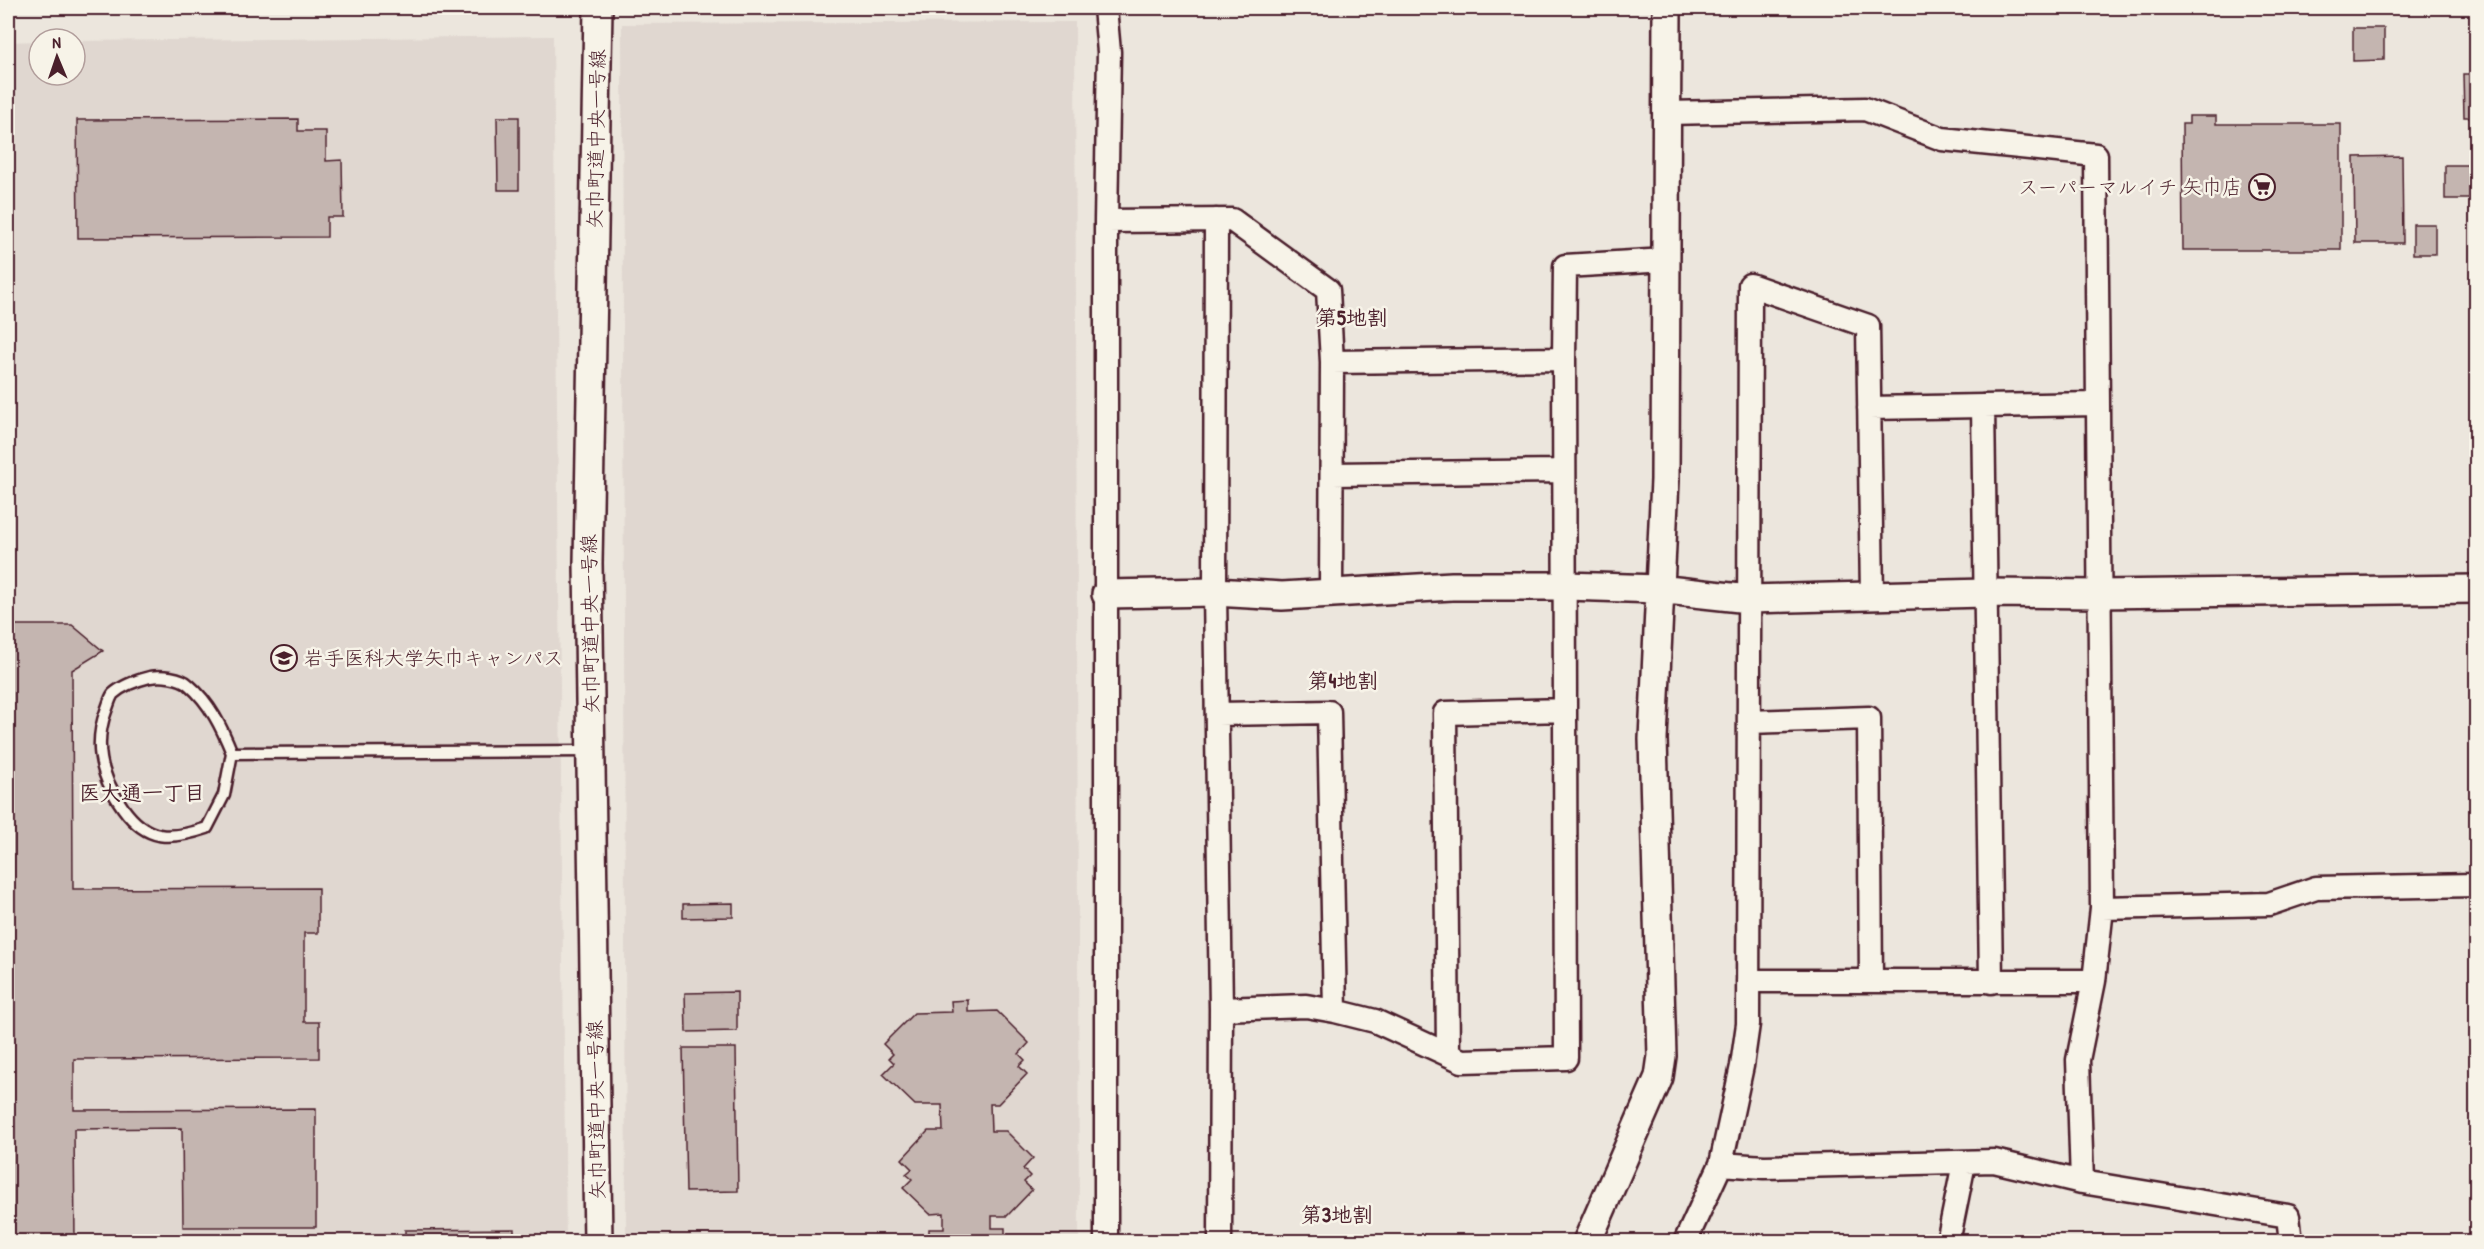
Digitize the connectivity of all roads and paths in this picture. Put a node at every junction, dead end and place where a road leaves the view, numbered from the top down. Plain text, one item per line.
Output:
1 (598, 8) edge
2 (1105, 8) edge
3 (1667, 8) edge
4 (1668, 113) junction
5 (1216, 220) junction
6 (1106, 221) junction
7 (1666, 260) junction
8 (1564, 359) junction
9 (1332, 362) junction
10 (2097, 404) junction
11 (1983, 406) junction
12 (1869, 408) junction
13 (1563, 471) junction
14 (1332, 474) junction
15 (1566, 586) junction
16 (1658, 589) junction
17 (2476, 589) edge
18 (1215, 592) junction
19 (1331, 593) junction
20 (1985, 593) junction
21 (1106, 594) junction
22 (2098, 594) junction
23 (1872, 596) junction
24 (1749, 599) junction
25 (1564, 710) junction
26 (1217, 714) junction
27 (1749, 722) junction
28 (591, 751) junction
29 (232, 753) junction
30 (2476, 885) edge
31 (2102, 908) junction
32 (1748, 981) junction
33 (1871, 981) junction
34 (2094, 981) junction
35 (1991, 982) junction
36 (1221, 1009) junction
37 (1335, 1011) junction
38 (1448, 1054) junction
39 (1964, 1163) junction
40 (1721, 1164) junction
41 (2082, 1182) junction
42 (598, 1242) edge
43 (1106, 1242) edge
44 (1220, 1242) edge
45 (1587, 1242) edge
46 (1685, 1242) edge
47 (1948, 1242) edge
48 (2291, 1242) edge

1 - 28 street, 矢巾町道中央一号線
2 - 6 street
3 - 4 street
4 - 7 street
4 - 10 street
5 - 6 street
5 - 9 street
5 - 18 street
6 - 21 street
7 - 8 street
7 - 16 street
8 - 9 street
8 - 13 street
9 - 14 street
10 - 11 street
10 - 22 street
11 - 12 street
11 - 20 street
12 - 23 street
12 - 24 street
13 - 14 street
13 - 15 street
14 - 19 street
15 - 16 street
15 - 19 street
15 - 25 street
16 - 24 street
16 - 45 street
17 - 22 street
18 - 19 street
18 - 21 street
18 - 26 street
20 - 22 street
20 - 23 street
20 - 35 street
21 - 43 street
22 - 31 street
23 - 24 street
24 - 27 street
25 - 38 street
25 - 38 street
26 - 36 street
26 - 37 street
27 - 32 street
27 - 33 street
28 - 29 lane
28 - 42 street, 矢巾町道中央一号線
29 - 29 lane
30 - 31 street
31 - 34 street
32 - 33 street
32 - 40 street
33 - 35 street
34 - 35 street
34 - 41 street
36 - 37 street
36 - 44 street
37 - 38 street
39 - 40 street
39 - 41 street
39 - 47 street
40 - 46 street
41 - 48 street

